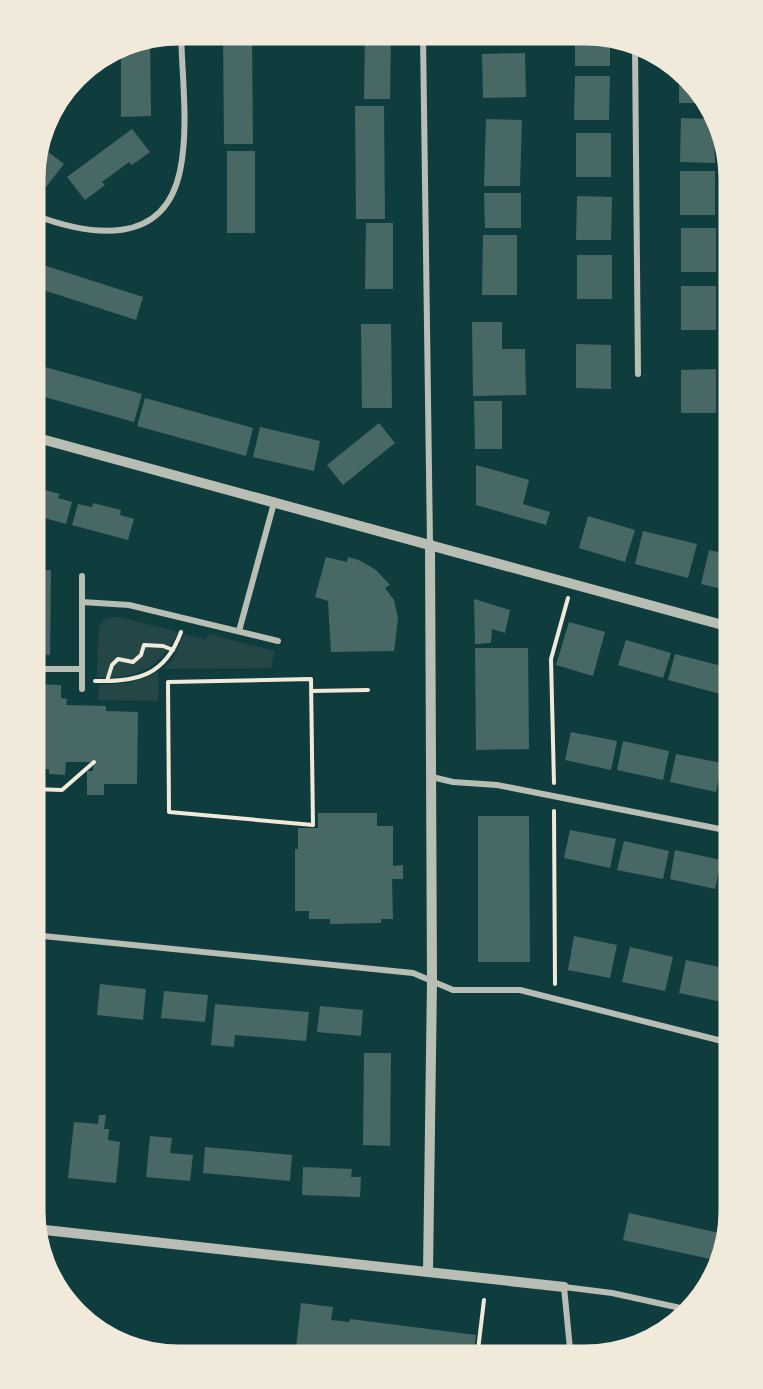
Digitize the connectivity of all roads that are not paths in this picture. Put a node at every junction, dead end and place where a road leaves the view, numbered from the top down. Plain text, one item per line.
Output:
1 (181, 44) edge
2 (423, 44) edge
3 (635, 54) edge
4 (44, 218) edge
5 (638, 374) dead end
6 (44, 441) edge
7 (274, 503) junction
8 (430, 544) junction
9 (82, 576) dead end
10 (82, 602) junction
11 (720, 624) edge
12 (239, 631) junction
13 (278, 641) dead end
14 (44, 669) edge
15 (82, 669) junction
16 (82, 689) dead end
17 (432, 777) junction
18 (719, 829) edge
19 (44, 936) edge
20 (432, 982) junction
21 (719, 1040) edge
22 (45, 1230) edge
23 (428, 1272) junction
24 (564, 1287) junction
25 (678, 1307) edge
26 (570, 1346) edge

1 - 4 street
2 - 8 street
3 - 5 street
6 - 7 street
7 - 8 street
7 - 12 street
8 - 11 street
8 - 17 street
9 - 10 street
10 - 12 street
10 - 15 street
12 - 13 street
14 - 15 street
15 - 16 street
17 - 18 street
17 - 20 street
19 - 20 street
20 - 21 street
20 - 23 street
22 - 23 street
23 - 24 street
24 - 25 street
24 - 26 street

